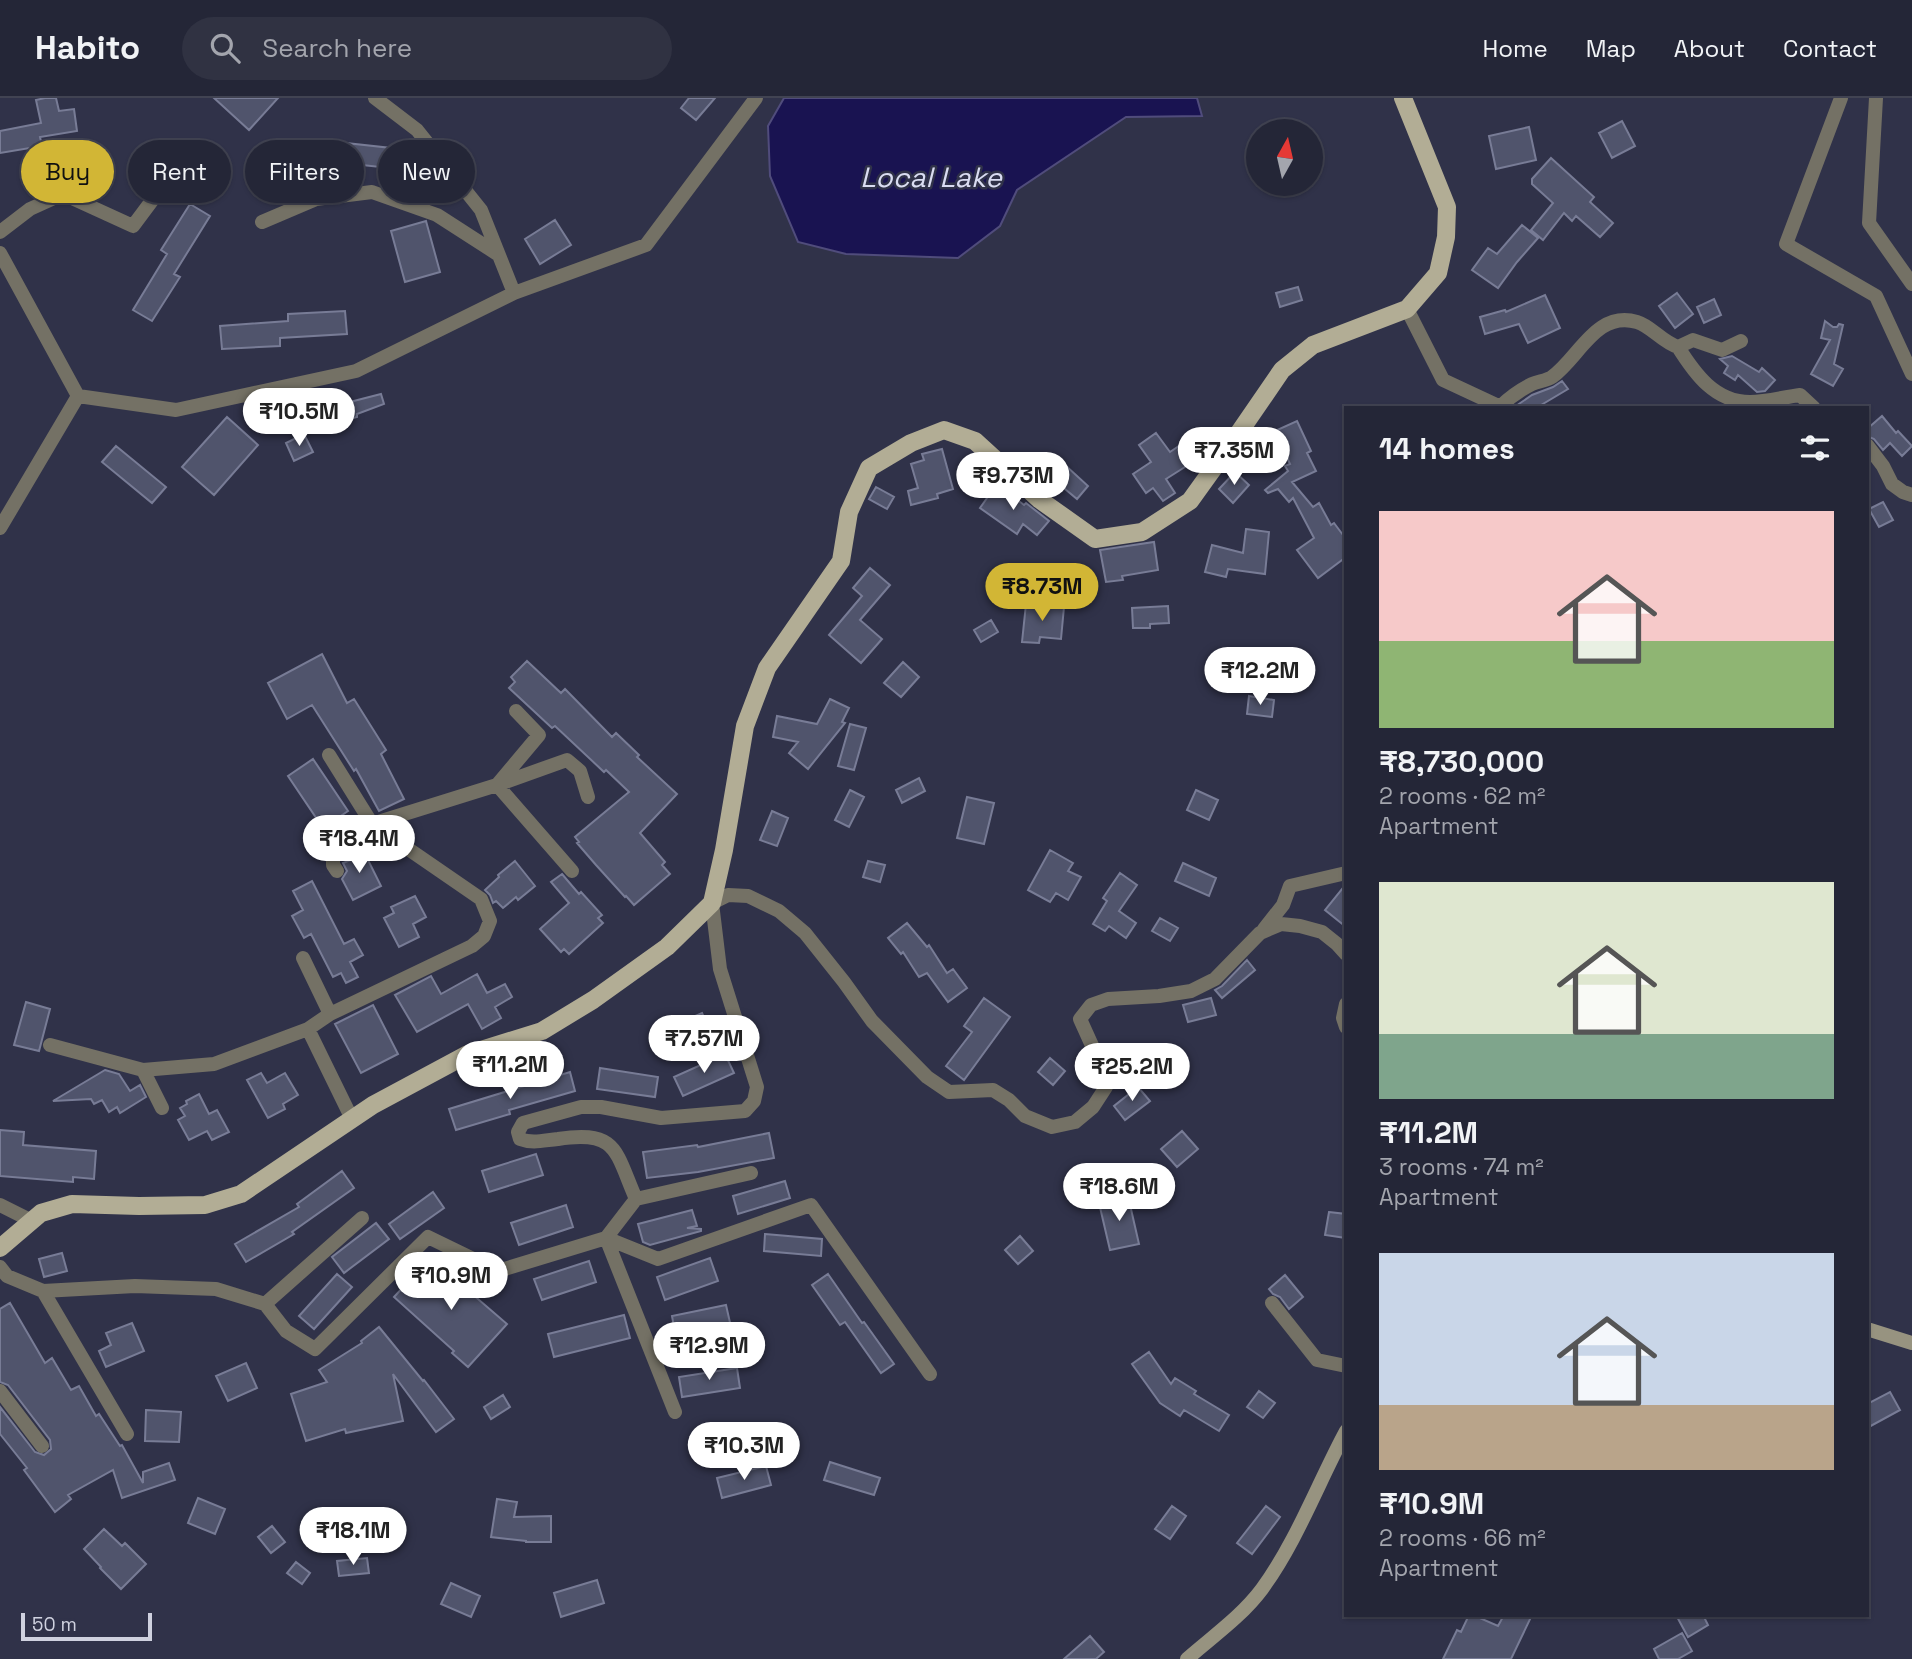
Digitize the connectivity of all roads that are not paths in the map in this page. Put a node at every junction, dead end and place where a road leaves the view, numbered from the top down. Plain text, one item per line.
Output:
1 (375, 98) edge
2 (756, 98) edge
3 (1403, 98) edge
4 (1841, 98) edge
5 (1876, 98) edge
6 (150, 203) edge
7 (262, 222) dead end
8 (0, 232) edge
9 (0, 253) edge
10 (499, 255) junction
11 (1912, 284) edge
12 (514, 293) junction
13 (1407, 309) junction
14 (1741, 341) dead end
15 (1678, 347) junction
16 (1912, 374) edge
17 (78, 396) junction
18 (1500, 406) edge
19 (1503, 406) edge
20 (1812, 406) edge
21 (1869, 448) edge
22 (1912, 495) edge
23 (0, 528) edge
24 (516, 710) dead end
25 (329, 755) dead end
26 (497, 785) junction
27 (588, 797) dead end
28 (372, 824) junction
29 (337, 871) dead end
30 (572, 871) dead end
31 (1344, 873) edge
32 (712, 903) junction
33 (1261, 933) junction
34 (1344, 952) edge
35 (303, 958) dead end
36 (330, 1014) junction
37 (308, 1030) junction
38 (50, 1045) dead end
39 (143, 1070) junction
40 (162, 1108) dead end
41 (352, 1119) junction
42 (751, 1173) dead end
43 (636, 1199) junction
44 (0, 1205) edge
45 (362, 1217) dead end
46 (32, 1221) junction
47 (606, 1238) junction
48 (0, 1248) edge
49 (0, 1267) edge
50 (43, 1291) junction
51 (1272, 1303) dead end
52 (265, 1304) junction
53 (1869, 1330) edge
54 (1912, 1343) edge
55 (1344, 1366) edge
56 (930, 1374) dead end
57 (0, 1391) edge
58 (675, 1412) dead end
59 (127, 1434) dead end
60 (1344, 1435) edge
61 (42, 1446) dead end
62 (1187, 1659) edge

1 - 10 street
2 - 12 street
3 - 13 main road
4 - 16 street
5 - 11 street
6 - 8 street
7 - 10 street
9 - 17 street
10 - 12 street
12 - 17 street
13 - 18 street
13 - 32 main road
14 - 15 street
15 - 19 street
15 - 20 street
17 - 23 street
21 - 22 street
24 - 26 street
25 - 28 street
26 - 27 street
26 - 28 street
26 - 30 street
28 - 29 street
28 - 36 street
31 - 33 street
32 - 33 street
32 - 41 main road
32 - 43 street
33 - 34 street
35 - 36 street
36 - 37 street
37 - 39 street
37 - 41 street
38 - 39 street
39 - 40 street
41 - 46 main road
42 - 43 street
43 - 47 street
44 - 46 street
45 - 52 street
46 - 48 main road
47 - 52 street
47 - 56 street
47 - 58 street
49 - 50 street
50 - 52 street
50 - 59 street
51 - 55 street
53 - 54 main road
57 - 61 street
60 - 62 main road

